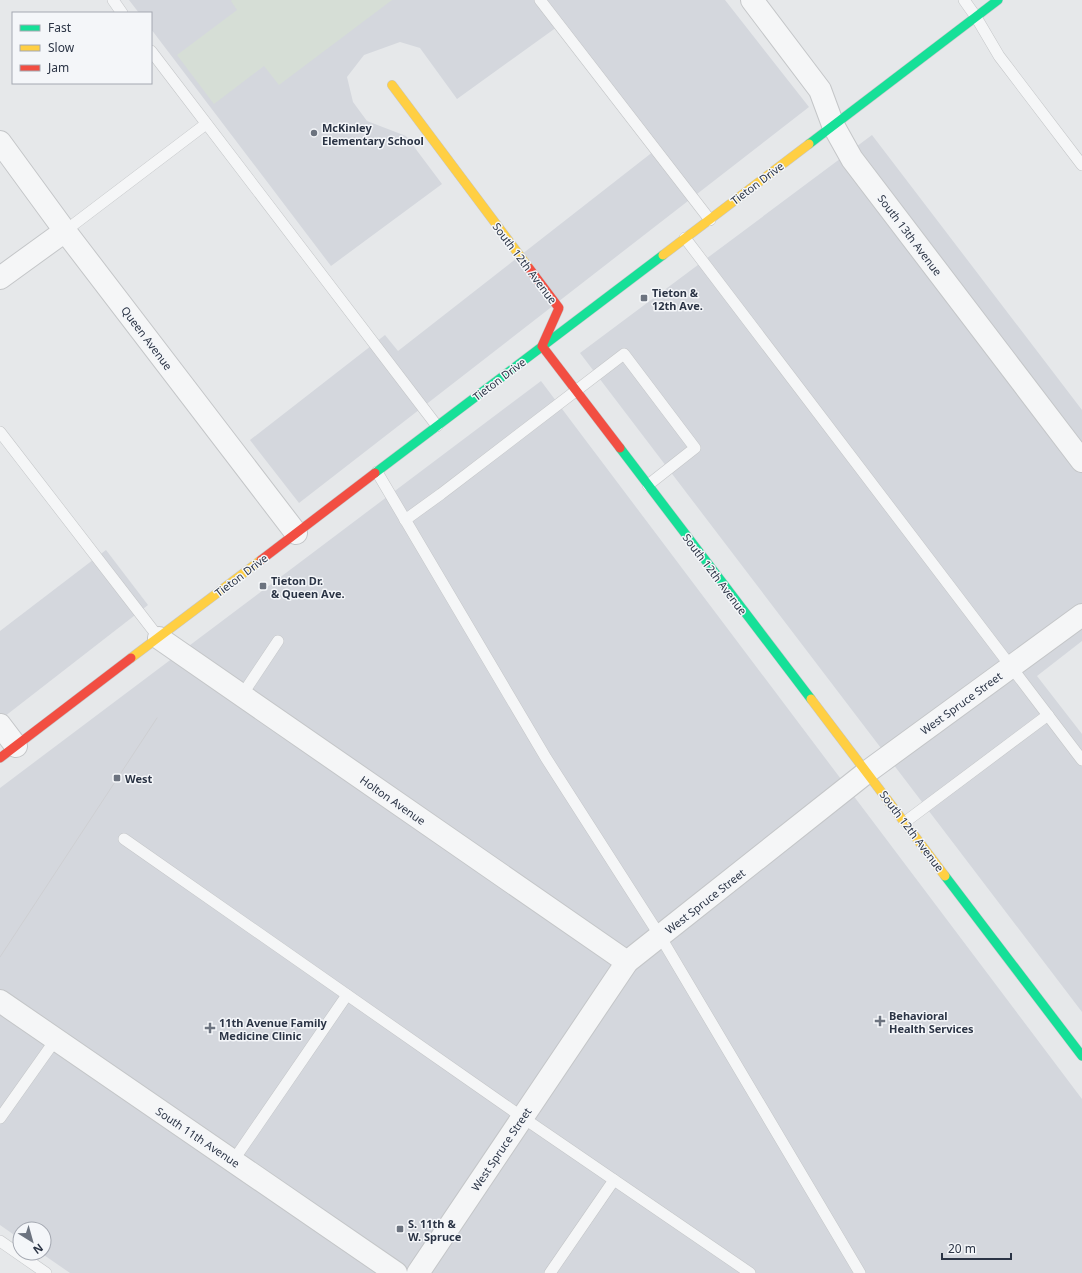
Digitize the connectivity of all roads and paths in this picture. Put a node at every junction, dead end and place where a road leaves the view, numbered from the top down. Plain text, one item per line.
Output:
1 (113, 0) edge
2 (540, 0) edge
3 (752, 0) edge
4 (964, 0) edge
5 (998, 0) edge
6 (121, 12) edge
7 (976, 17) junction
8 (152, 52) edge
9 (392, 85) dead end
10 (206, 124) junction
11 (834, 125) junction
12 (0, 142) edge
13 (1082, 165) edge
14 (710, 220) junction
15 (65, 231) junction
16 (685, 238) junction
17 (0, 278) edge
18 (542, 346) junction
19 (576, 391) junction
20 (437, 426) junction
21 (0, 432) edge
22 (1082, 461) edge
23 (377, 472) junction
24 (648, 485) junction
25 (405, 520) junction
26 (296, 533) junction
27 (1082, 615) edge
28 (159, 638) junction
29 (278, 641) dead end
30 (1011, 666) junction
31 (242, 695) junction
32 (1048, 715) junction
33 (0, 725) edge
34 (8, 752) edge
35 (1082, 760) edge
36 (867, 772) junction
37 (905, 822) junction
38 (124, 840) dead end
39 (660, 936) junction
40 (626, 962) junction
41 (347, 995) junction
42 (0, 1001) edge
43 (56, 1039) junction
44 (1082, 1056) edge
45 (522, 1117) junction
46 (0, 1118) edge
47 (233, 1161) junction
48 (614, 1180) junction
49 (0, 1241) edge
50 (46, 1273) edge
51 (396, 1273) edge
52 (418, 1273) edge
53 (550, 1273) edge
54 (750, 1273) edge
55 (860, 1273) edge

1 - 6 lane
2 - 14 lane
3 - 11 street, South 13th Avenue
4 - 7 lane
5 - 7 main road, Tieton Drive
7 - 11 main road, Tieton Drive
7 - 13 lane
8 - 10 lane
9 - 18 main road, South 12th Avenue
10 - 15 lane
10 - 20 lane
11 - 14 main road, Tieton Drive
11 - 22 street, South 13th Avenue
12 - 15 street, Queen Avenue
14 - 16 main road, Tieton Drive
15 - 17 street
15 - 26 street, Queen Avenue
16 - 18 main road, Tieton Drive
16 - 30 lane
18 - 19 main road, South 12th Avenue
18 - 20 main road, Tieton Drive
19 - 24 main road, South 12th Avenue
19 - 24 lane
19 - 25 lane
20 - 23 main road, Tieton Drive
21 - 28 lane
23 - 25 lane
23 - 26 main road, Tieton Drive
24 - 36 main road, South 12th Avenue
25 - 39 lane
26 - 28 main road, Tieton Drive
27 - 30 street, West Spruce Street
28 - 31 street, Holton Avenue
28 - 34 main road, Tieton Drive
29 - 31 lane
30 - 32 lane
30 - 36 street, West Spruce Street
31 - 40 street, Holton Avenue
32 - 35 lane
32 - 37 lane
33 - 34 street
36 - 37 main road, South 12th Avenue
36 - 39 street, West Spruce Street
37 - 44 main road, South 12th Avenue
38 - 41 lane
39 - 40 street, West Spruce Street
39 - 55 lane
40 - 45 street, West Spruce Street
41 - 45 lane
41 - 47 lane
42 - 43 street, South 11th Avenue
43 - 46 lane
43 - 47 street, South 11th Avenue
45 - 48 lane
45 - 52 street, West Spruce Street
47 - 51 street, South 11th Avenue
48 - 53 lane
48 - 54 lane
49 - 50 lane

